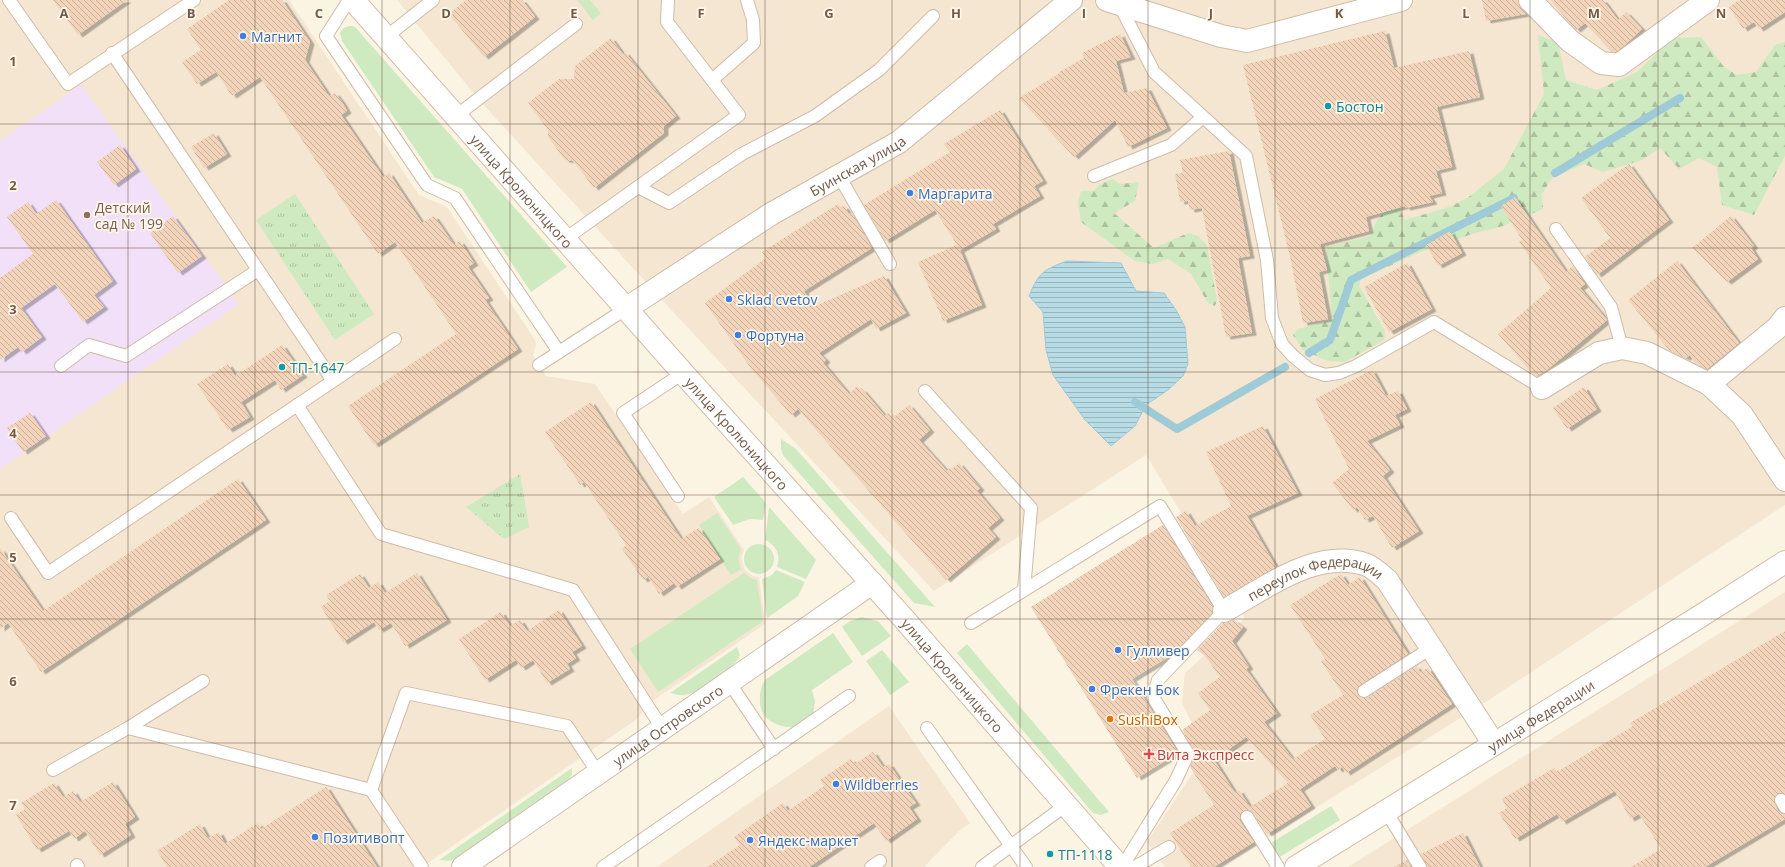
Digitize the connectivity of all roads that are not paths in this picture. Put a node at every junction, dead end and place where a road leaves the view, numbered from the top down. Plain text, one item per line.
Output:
1 (8, 0) edge
2 (194, 0) edge
3 (348, 0) edge
4 (353, 0) edge
5 (432, 0) edge
6 (668, 0) edge
7 (747, 0) edge
8 (1401, 0) edge
9 (1530, 0) edge
10 (1708, 0) edge
11 (1064, 2) edge
12 (1113, 2) edge
13 (0, 5) edge
14 (933, 16) dead end
15 (576, 24) dead end
16 (386, 37) junction
17 (112, 53) junction
18 (712, 80) junction
19 (456, 116) junction
20 (1203, 117) junction
21 (839, 176) junction
22 (1094, 176) dead end
23 (638, 188) junction
24 (1556, 229) dead end
25 (565, 239) junction
26 (890, 264) dead end
27 (258, 270) junction
28 (627, 308) junction
29 (1785, 318) edge
30 (395, 339) dead end
31 (1622, 348) junction
32 (559, 352) junction
33 (539, 365) dead end
34 (61, 366) dead end
35 (683, 373) junction
36 (333, 381) junction
37 (1709, 384) junction
38 (1542, 388) joint
39 (924, 391) dead end
40 (297, 405) junction
41 (1785, 480) edge
42 (678, 496) dead end
43 (11, 518) dead end
44 (1785, 562) edge
45 (872, 583) junction
46 (1024, 590) junction
47 (1224, 611) junction
48 (971, 623) dead end
49 (1431, 648) junction
50 (203, 681) dead end
51 (729, 682) junction
52 (1364, 691) dead end
53 (849, 696) dead end
54 (128, 728) junction
55 (662, 728) junction
56 (927, 728) dead end
57 (1494, 744) junction
58 (774, 749) junction
59 (53, 770) dead end
60 (598, 773) junction
61 (371, 790) junction
62 (1066, 805) junction
63 (1386, 811) junction
64 (1247, 817) dead end
65 (1010, 846) junction
66 (1169, 847) dead end
67 (422, 867) edge
68 (463, 867) edge
69 (603, 867) edge
70 (982, 867) edge
71 (1026, 867) edge
72 (1121, 867) edge
73 (1135, 867) edge
74 (1278, 867) edge
75 (1296, 867) edge
76 (1420, 867) edge

1 - 13 lane
1 - 17 lane
2 - 17 lane
3 - 32 lane
4 - 16 street, улица Кролюницкого
5 - 16 lane
6 - 18 lane
7 - 18 lane
8 - 12 street
9 - 10 street
11 - 21 street, Буинская улица
12 - 20 lane
14 - 23 lane
15 - 19 lane
16 - 19 street, улица Кролюницкого
17 - 27 lane
18 - 23 lane
19 - 25 street, улица Кролюницкого
20 - 22 lane
20 - 38 lane
21 - 26 lane
21 - 28 street, Буинская улица
23 - 25 lane
24 - 31 lane
25 - 28 street, улица Кролюницкого
27 - 34 lane
27 - 36 lane
28 - 32 lane
28 - 35 street, улица Кролюницкого
29 - 37 street
30 - 36 lane
31 - 37 street
31 - 38 street
32 - 33 lane
35 - 42 lane
35 - 45 street, улица Кролюницкого
36 - 40 lane
37 - 41 street
39 - 46 lane
40 - 43 lane
40 - 55 lane
44 - 57 street, улица Федерации
45 - 51 street, улица Островского
45 - 62 street, улица Кролюницкого
46 - 47 lane
46 - 48 lane
47 - 49 street, переулок Федерации
47 - 72 lane
49 - 52 lane
49 - 57 street, переулок Федерации
50 - 54 lane
51 - 55 street, улица Островского
51 - 58 lane
53 - 58 lane
54 - 59 lane
54 - 61 lane
55 - 60 street, улица Островского
56 - 65 lane
57 - 63 street, улица Федерации
58 - 69 lane
60 - 61 lane
60 - 68 street, улица Островского
61 - 67 lane
62 - 65 lane
62 - 72 street, улица Кролюницкого
63 - 75 street, улица Федерации
63 - 76 lane
64 - 74 lane
65 - 70 lane
65 - 71 lane
66 - 73 lane

